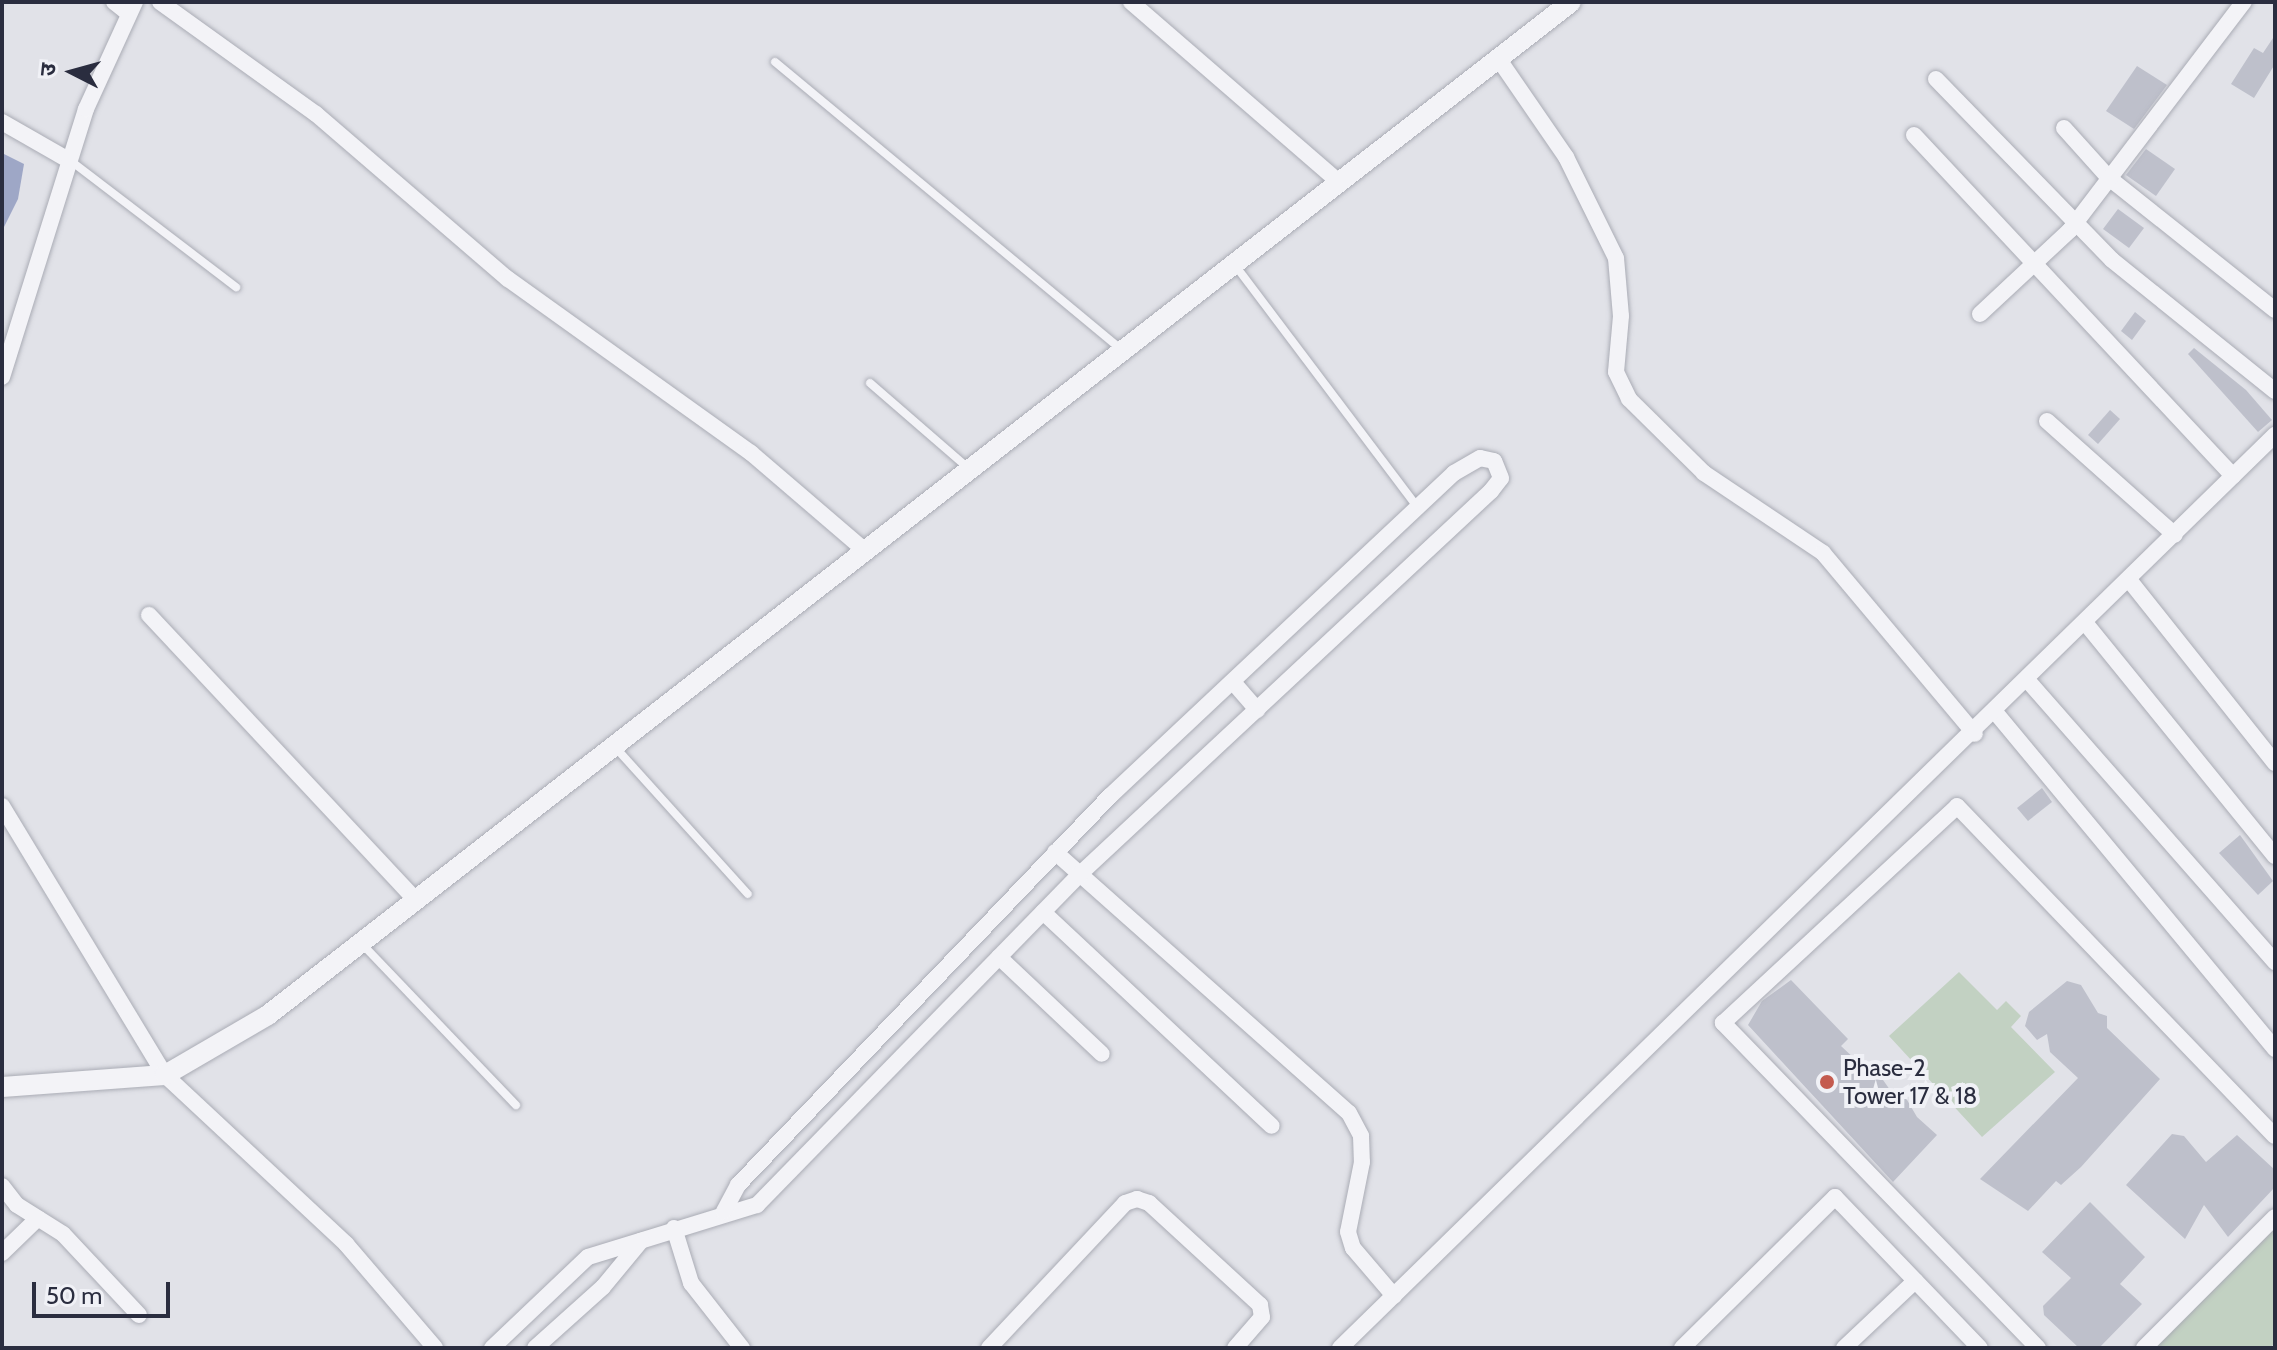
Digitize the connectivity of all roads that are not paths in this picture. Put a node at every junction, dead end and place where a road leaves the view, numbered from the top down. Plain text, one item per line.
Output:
1 (114, 2) edge
2 (160, 2) edge
3 (1571, 2) edge
4 (2244, 2) edge
5 (1134, 3) edge
6 (132, 7) edge
7 (1498, 58) junction
8 (775, 62) dead end
9 (1936, 79) dead end
10 (2, 122) edge
11 (2064, 128) dead end
12 (1914, 135) dead end
13 (70, 161) junction
14 (2109, 178) junction
15 (1339, 182) junction
16 (2074, 225) junction
17 (1234, 264) junction
18 (2034, 265) junction
19 (236, 287) dead end
20 (2275, 310) edge
21 (1980, 314) dead end
22 (1123, 350) junction
23 (2, 377) edge
24 (870, 383) dead end
25 (2275, 391) edge
26 (2047, 421) dead end
27 (2275, 435) edge
28 (968, 469) junction
29 (2233, 476) junction
30 (1418, 508) junction
31 (2175, 535) junction
32 (863, 549) junction
33 (2130, 581) junction
34 (149, 615) dead end
35 (2087, 625) junction
36 (1233, 682) junction
37 (2029, 682) junction
38 (1257, 710) junction
39 (1996, 713) junction
40 (1975, 734) junction
41 (614, 746) junction
42 (2275, 763) edge
43 (2, 806) edge
44 (1055, 852) junction
45 (2275, 856) edge
46 (1080, 874) junction
47 (748, 894) dead end
48 (417, 901) junction
49 (1043, 912) junction
50 (361, 944) junction
51 (999, 957) junction
52 (2275, 962) edge
53 (2275, 1049) edge
54 (1102, 1054) dead end
55 (165, 1075) junction
56 (2, 1087) edge
57 (516, 1105) dead end
58 (1272, 1126) dead end
59 (2275, 1136) edge
60 (2, 1186) edge
61 (724, 1211) junction
62 (2275, 1217) edge
63 (38, 1218) junction
64 (674, 1228) junction
65 (642, 1240) junction
66 (2, 1253) edge
67 (1915, 1281) junction
68 (1394, 1296) junction
69 (139, 1315) dead end
70 (435, 1348) edge
71 (492, 1348) edge
72 (535, 1348) edge
73 (742, 1348) edge
74 (989, 1348) edge
75 (1235, 1348) edge
76 (1340, 1348) edge
77 (1682, 1348) edge
78 (1844, 1348) edge
79 (1980, 1348) edge
80 (2038, 1348) edge
81 (2144, 1348) edge

1 - 6 street
2 - 32 street
3 - 7 street
4 - 14 street
5 - 15 street
6 - 13 street
7 - 15 street
7 - 40 street
8 - 22 lane
9 - 16 street
10 - 13 street
11 - 14 street
12 - 18 street
13 - 19 lane
13 - 23 street
14 - 16 street
14 - 20 street
15 - 17 street
16 - 18 street
16 - 25 street
17 - 22 street
17 - 30 lane
18 - 21 street
18 - 29 street
22 - 28 street
24 - 28 lane
26 - 31 street
27 - 29 street
28 - 32 street
29 - 31 street
30 - 36 street
30 - 38 street
31 - 33 street
32 - 41 street
33 - 35 street
33 - 42 street
34 - 48 street
35 - 37 street
35 - 45 street
36 - 38 street
36 - 44 street
37 - 39 street
37 - 52 street
38 - 46 street
39 - 40 street
39 - 53 street
40 - 68 street
41 - 47 lane
41 - 48 street
43 - 55 street
44 - 46 street
44 - 61 street
46 - 49 street
46 - 68 street
48 - 50 street
49 - 51 street
49 - 58 street
50 - 55 street
50 - 57 lane
51 - 54 street
51 - 61 street
55 - 56 street
55 - 70 street
59 - 80 street
60 - 63 street
61 - 64 street
62 - 81 street
63 - 66 street
63 - 69 street
64 - 65 street
64 - 73 street
65 - 71 street
65 - 72 street
67 - 77 street
67 - 78 street
67 - 79 street
68 - 76 street
74 - 75 street

